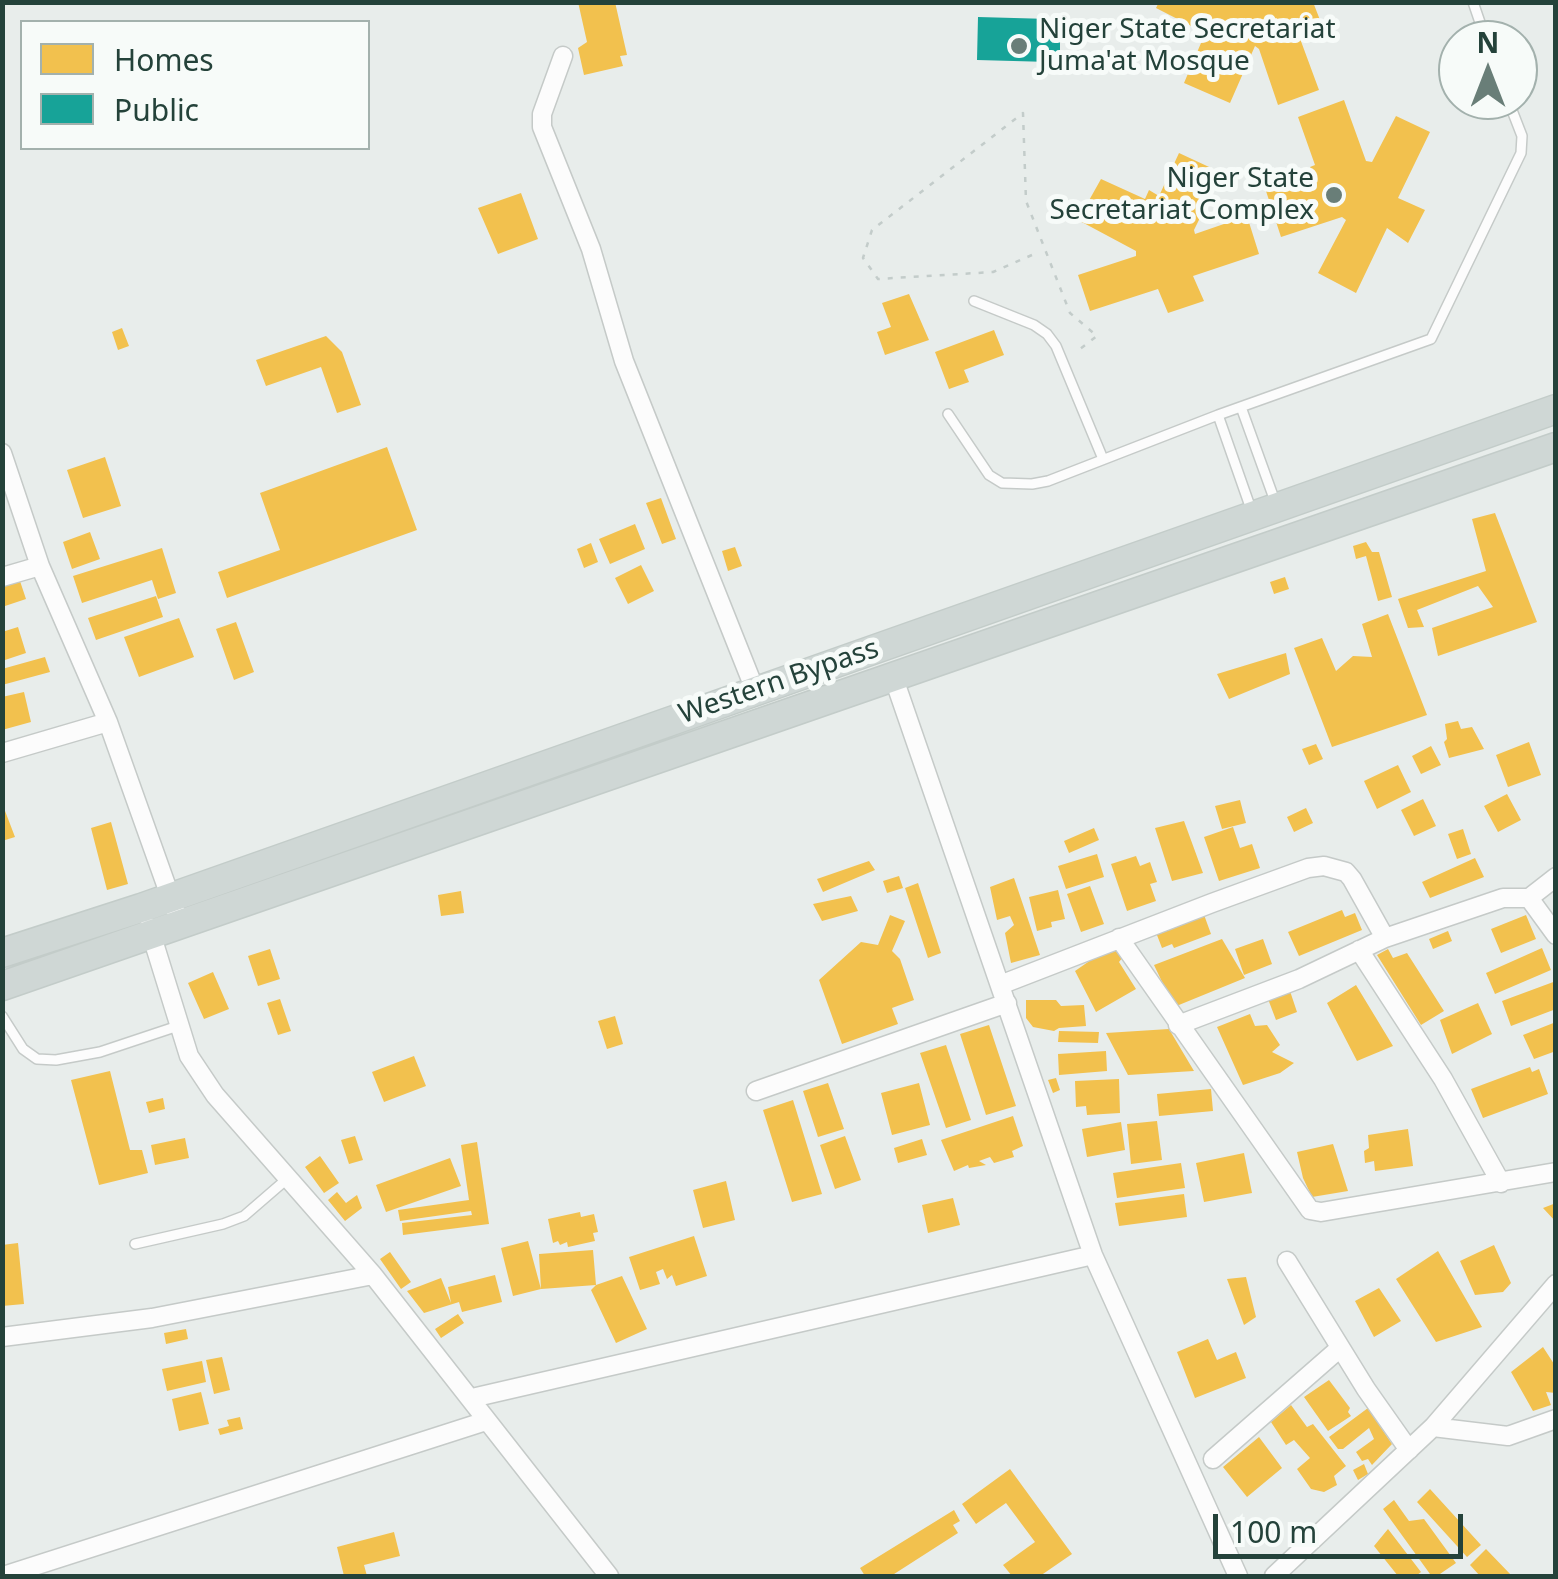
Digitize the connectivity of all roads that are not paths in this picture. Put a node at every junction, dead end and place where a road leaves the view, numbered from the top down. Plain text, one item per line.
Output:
1 (563, 56) dead end
2 (1516, 120) edge
3 (974, 301) dead end
4 (1241, 408) junction
5 (1556, 409) edge
6 (948, 414) dead end
7 (1218, 416) junction
8 (1556, 447) edge
9 (2, 453) edge
10 (1103, 459) junction
11 (1265, 511) junction
12 (40, 566) junction
13 (2, 577) edge
14 (893, 676) junction
15 (755, 690) junction
16 (108, 722) junction
17 (2, 753) edge
18 (1556, 877) edge
19 (169, 897) junction
20 (1528, 898) junction
21 (141, 908) junction
22 (180, 924) junction
23 (152, 935) junction
24 (1556, 935) edge
25 (1119, 938) junction
26 (1385, 938) junction
27 (1359, 950) junction
28 (2, 954) edge
29 (1000, 985) junction
30 (2, 986) edge
31 (1007, 1004) junction
32 (2, 1016) edge
33 (1178, 1025) junction
34 (179, 1026) junction
35 (756, 1091) dead end
36 (1556, 1172) edge
37 (288, 1178) junction
38 (1501, 1183) junction
39 (135, 1244) dead end
40 (1093, 1256) junction
41 (1287, 1261) dead end
42 (373, 1276) junction
43 (1556, 1284) edge
44 (2, 1338) edge
45 (1340, 1348) junction
46 (472, 1398) junction
47 (1556, 1419) edge
48 (486, 1421) junction
49 (1434, 1428) junction
50 (1409, 1450) junction
51 (1213, 1458) dead end
52 (3, 1576) edge
53 (609, 1576) edge
54 (1238, 1576) edge
55 (1274, 1576) edge

1 - 15 street
2 - 4 lane
3 - 10 lane
4 - 7 lane
4 - 11 lane
5 - 11 main road, Western Bypass
6 - 10 lane
7 - 10 lane
7 - 11 lane
8 - 14 main road, Western Bypass
9 - 12 street
11 - 15 main road, Western Bypass
12 - 13 street
12 - 16 street
14 - 22 main road, Western Bypass
14 - 29 street
15 - 19 main road, Western Bypass
16 - 17 street
16 - 19 street
18 - 20 street
19 - 21 main road, Western Bypass
19 - 22 street
20 - 24 street
20 - 26 street
21 - 23 street
21 - 28 main road, Western Bypass
22 - 23 main road, Western Bypass
23 - 30 main road, Western Bypass
23 - 34 street
25 - 26 street
25 - 29 street
25 - 33 street
26 - 27 street
27 - 33 street
27 - 38 street
29 - 31 street
31 - 35 street
31 - 40 street
32 - 34 lane
33 - 38 street
34 - 37 street
36 - 38 street
37 - 39 lane
37 - 42 street
40 - 46 street
40 - 54 street
41 - 45 street
42 - 44 street
42 - 46 street
43 - 49 street
45 - 50 street
45 - 51 street
46 - 48 street
47 - 49 street
48 - 52 street
48 - 53 street
49 - 50 street
50 - 55 street

